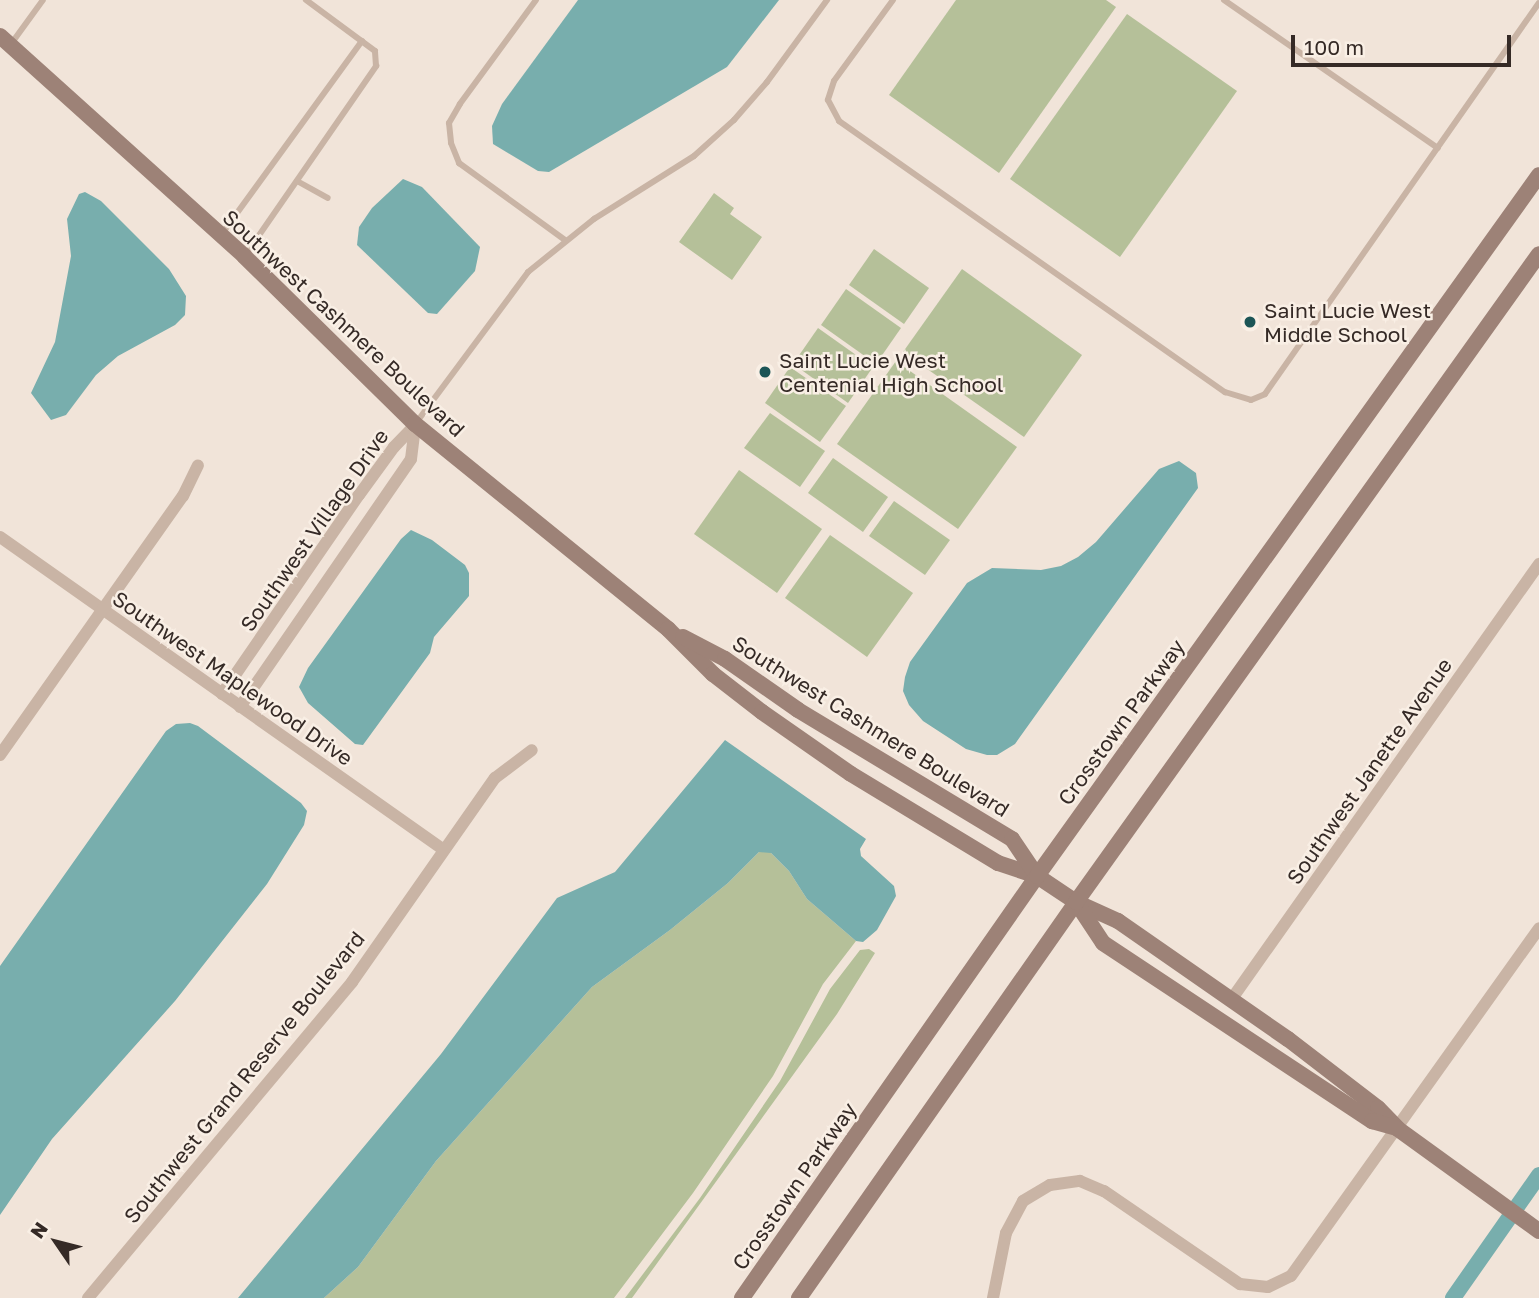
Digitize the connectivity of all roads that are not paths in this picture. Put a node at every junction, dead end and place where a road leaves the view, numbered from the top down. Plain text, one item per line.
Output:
1 (43, 0) edge
2 (306, 0) edge
3 (536, 0) edge
4 (827, 0) edge
5 (893, 0) edge
6 (1224, 0) edge
7 (1539, 3) edge
8 (5, 40) edge
9 (362, 41) junction
10 (1438, 148) junction
11 (1539, 175) edge
12 (297, 181) junction
13 (328, 198) dead end
14 (221, 235) junction
15 (565, 240) junction
16 (1539, 254) edge
17 (244, 256) junction
18 (415, 424) junction
19 (198, 465) dead end
20 (0, 537) edge
21 (1539, 564) edge
22 (103, 611) junction
23 (668, 629) junction
24 (222, 694) junction
25 (240, 707) junction
26 (532, 750) dead end
27 (0, 755) edge
28 (443, 850) junction
29 (1037, 876) junction
30 (1076, 902) junction
31 (1539, 928) edge
32 (1231, 1000) junction
33 (1398, 1129) junction
34 (1539, 1231) edge
35 (88, 1298) edge
36 (742, 1298) edge
37 (799, 1298) edge
38 (993, 1298) edge

1 - 8 lane
2 - 9 lane
3 - 15 lane
4 - 15 lane
5 - 10 lane
6 - 10 lane
7 - 10 lane
8 - 14 street, Southwest Cashmere Boulevard
9 - 12 lane
9 - 14 lane
11 - 29 street, Crosstown Parkway
12 - 13 lane
12 - 17 lane
14 - 17 street, Southwest Cashmere Boulevard
15 - 18 lane
16 - 30 street
17 - 18 street, Southwest Cashmere Boulevard
18 - 23 street, Southwest Cashmere Boulevard
18 - 24 street, Southwest Village Drive
18 - 25 street, Southwest Village Drive
19 - 22 street
20 - 22 street, Southwest Maplewood Drive
21 - 32 street, Southwest Janette Avenue
22 - 24 street, Southwest Maplewood Drive
22 - 27 street
23 - 29 street, Southwest Cashmere Boulevard
23 - 29 street, Southwest Cashmere Boulevard
24 - 25 street, Southwest Maplewood Drive
25 - 28 street, Southwest Maplewood Drive
26 - 28 street, Southwest Grand Reserve Boulevard
28 - 35 street, Southwest Grand Reserve Boulevard
29 - 30 street, Southwest Cashmere Boulevard
29 - 36 street, Crosstown Parkway
30 - 32 street, Southwest Cashmere Boulevard
30 - 33 street, Southwest Cashmere Boulevard
30 - 37 street
31 - 33 street
32 - 33 street, Southwest Cashmere Boulevard
33 - 34 street, Southwest Cashmere Boulevard
33 - 38 street

